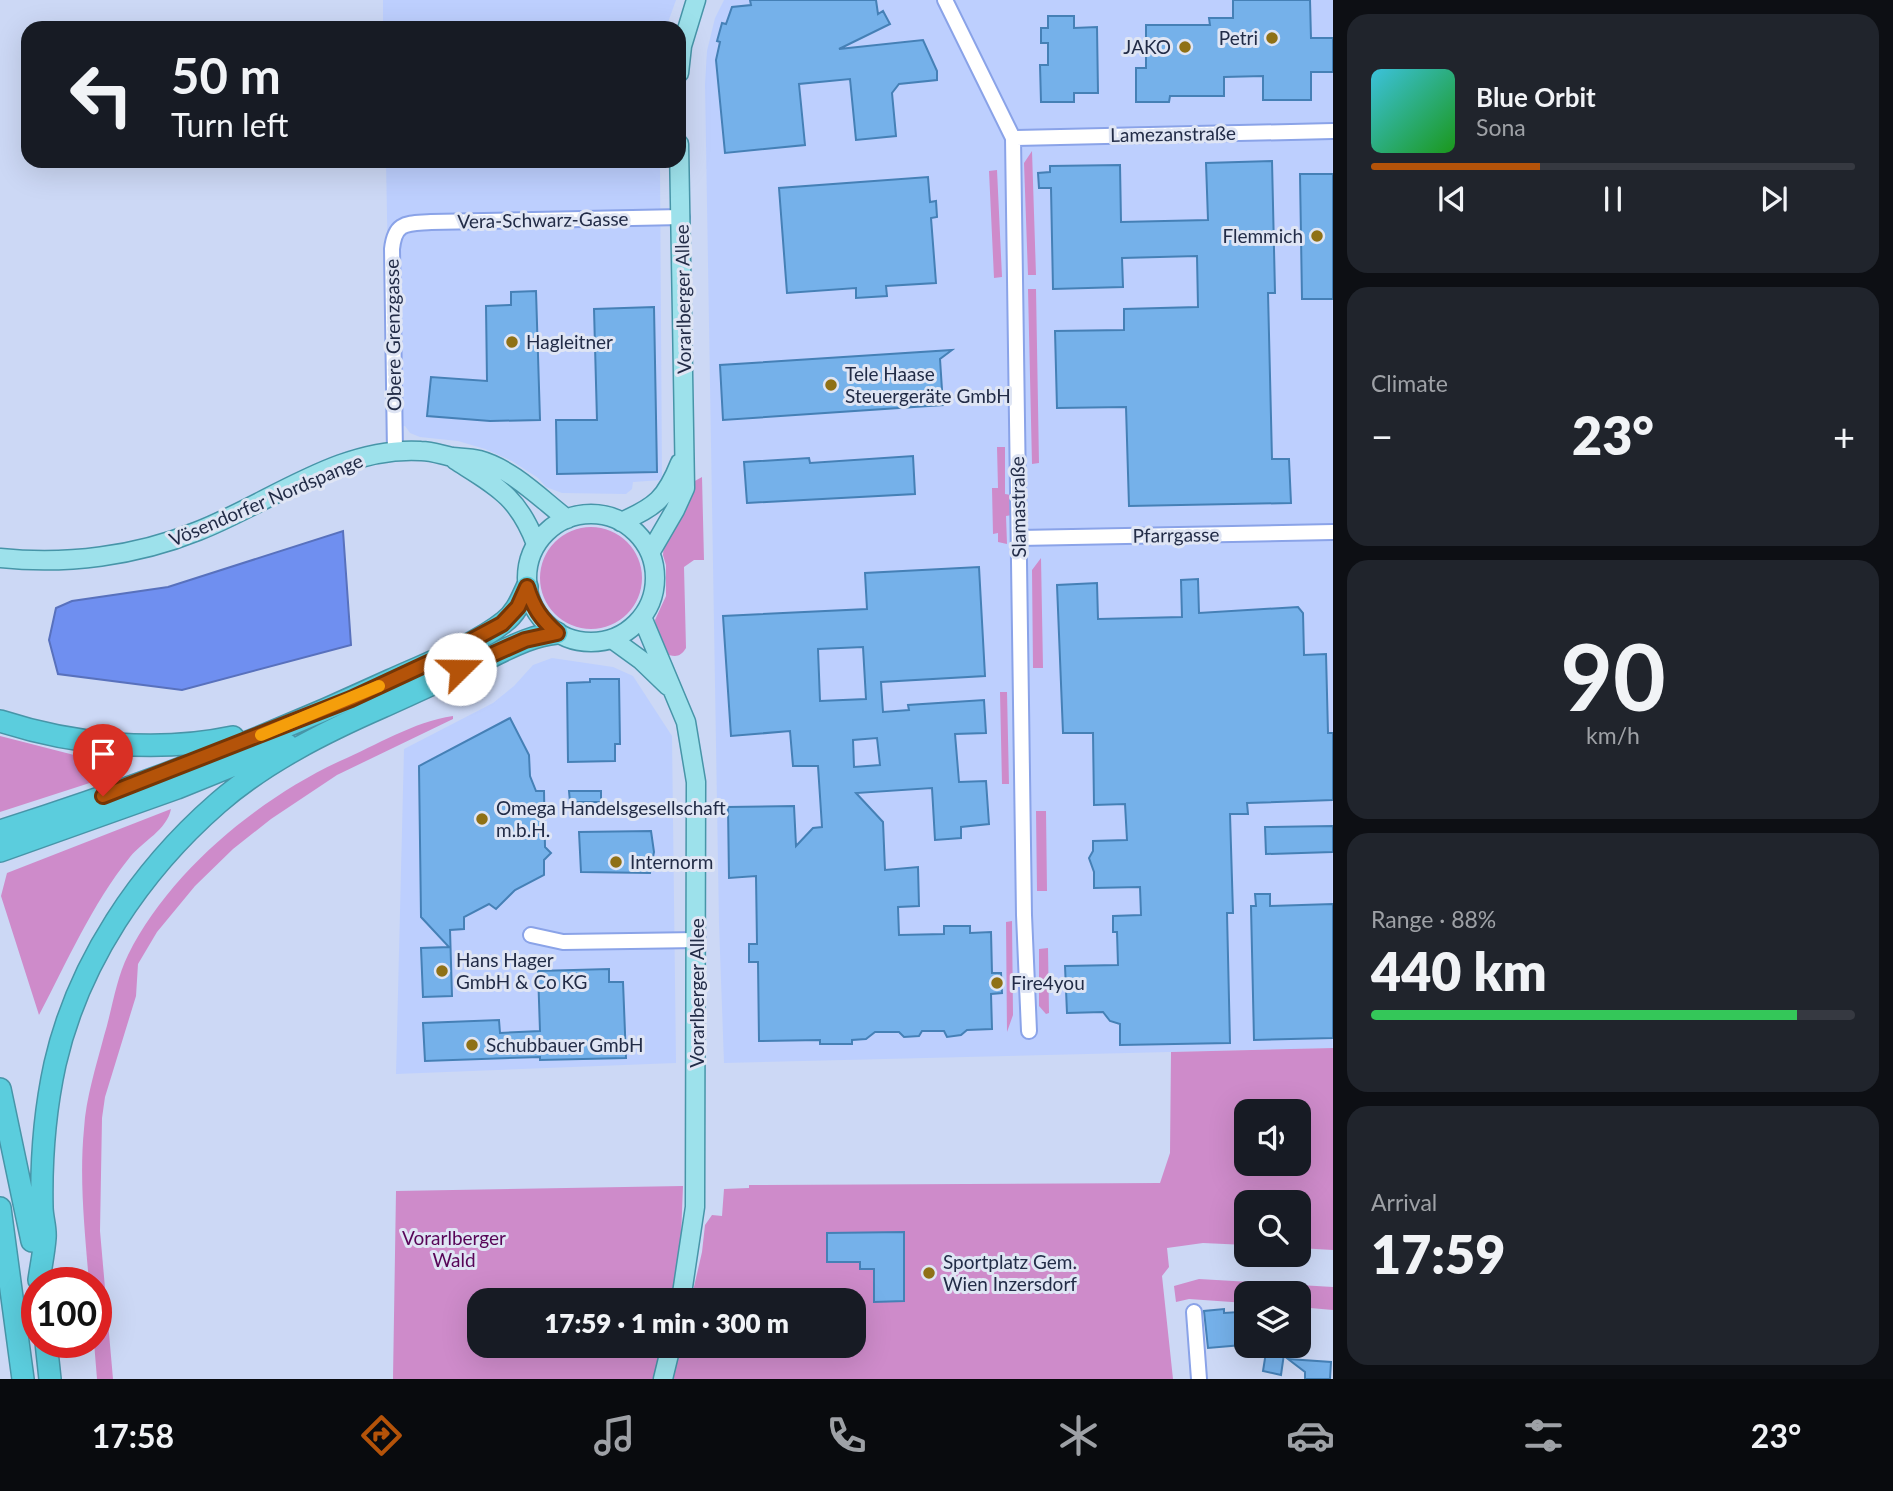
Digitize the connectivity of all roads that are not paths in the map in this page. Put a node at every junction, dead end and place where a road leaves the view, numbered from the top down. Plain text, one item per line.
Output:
1 (696, 0) edge
2 (945, 0) edge
3 (686, 33) edge
4 (1333, 131) edge
5 (1013, 138) junction
6 (680, 168) edge
7 (681, 217) junction
8 (405, 224) joint
9 (395, 452) junction
10 (684, 454) junction
11 (449, 456) junction
12 (567, 519) junction
13 (621, 522) junction
14 (1333, 532) edge
15 (1018, 538) junction
16 (537, 544) junction
17 (650, 553) junction
18 (0, 558) edge
19 (527, 587) junction
20 (642, 617) junction
21 (557, 633) junction
22 (612, 639) junction
23 (670, 688) junction
24 (354, 719) junction
25 (0, 721) edge
26 (280, 727) junction
27 (0, 831) edge
28 (0, 851) edge
29 (531, 935) dead end
30 (698, 940) junction
31 (1029, 1031) dead end
32 (0, 1089) edge
33 (0, 1208) edge
34 (37, 1267) edge
35 (41, 1267) edge
36 (683, 1288) edge
37 (1194, 1312) dead end
38 (48, 1358) edge
39 (668, 1358) edge
40 (23, 1379) edge
41 (50, 1379) edge
42 (663, 1379) edge
43 (1199, 1379) edge

1 - 3 main road
2 - 5 street, Slamastraße
4 - 5 street, Lamezanstraße
5 - 15 street, Slamastraße
6 - 7 main road, Vorarlberger Allee
7 - 8 street, Vera-Schwarz-Gasse
7 - 10 main road, Vorarlberger Allee
8 - 9 street, Obere Grenzgasse
9 - 11 main road, Vösendorfer Nordspange
9 - 18 main road, Vösendorfer Nordspange
10 - 13 main road, Vorarlberger Allee
10 - 17 main road, Vorarlberger Allee
11 - 12 main road, Vösendorfer Nordspange
11 - 16 main road, Vösendorfer Nordspange
12 - 13 main road
12 - 16 main road
13 - 17 main road
14 - 15 street, Pfarrgasse
15 - 31 street, Slamastraße
16 - 19 main road
17 - 20 main road
19 - 21 main road
19 - 26 highway
20 - 22 main road
20 - 23 main road, Vorarlberger Allee
21 - 22 main road
21 - 24 highway
22 - 23 main road, Vorarlberger Allee
23 - 30 main road, Vorarlberger Allee
24 - 28 highway
24 - 35 highway
25 - 26 highway
26 - 27 highway
29 - 30 street
30 - 36 main road, Vorarlberger Allee
32 - 34 highway
33 - 40 highway
37 - 43 street
38 - 41 highway
39 - 42 main road

